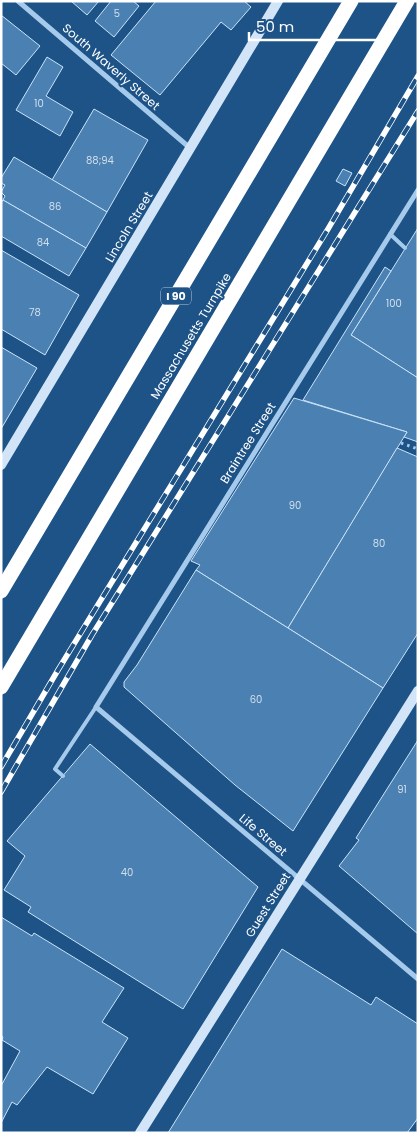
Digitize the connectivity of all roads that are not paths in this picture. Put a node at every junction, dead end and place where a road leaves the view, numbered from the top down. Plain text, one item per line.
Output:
1 (18, 1) edge
2 (278, 1) edge
3 (351, 1) edge
4 (407, 1) edge
5 (190, 148) junction
6 (418, 190) edge
7 (390, 234) junction
8 (405, 248) dead end
9 (1, 465) edge
10 (1, 591) edge
11 (1, 687) edge
12 (418, 691) edge
13 (96, 708) junction
14 (63, 776) dead end
15 (300, 878) junction
16 (418, 978) edge
17 (140, 1133) edge

1 - 5 street, South Waverly Street
2 - 5 street, Lincoln Street
3 - 10 highway, I 90
4 - 11 highway, Massachusetts Turnpike
5 - 9 street, Lincoln Street
6 - 7 street, Braintree Street
7 - 8 lane
7 - 13 street, Braintree Street
12 - 15 street, Guest Street
13 - 14 lane
13 - 15 street, Life Street
15 - 16 street, Life Street
15 - 17 street, Guest Street

